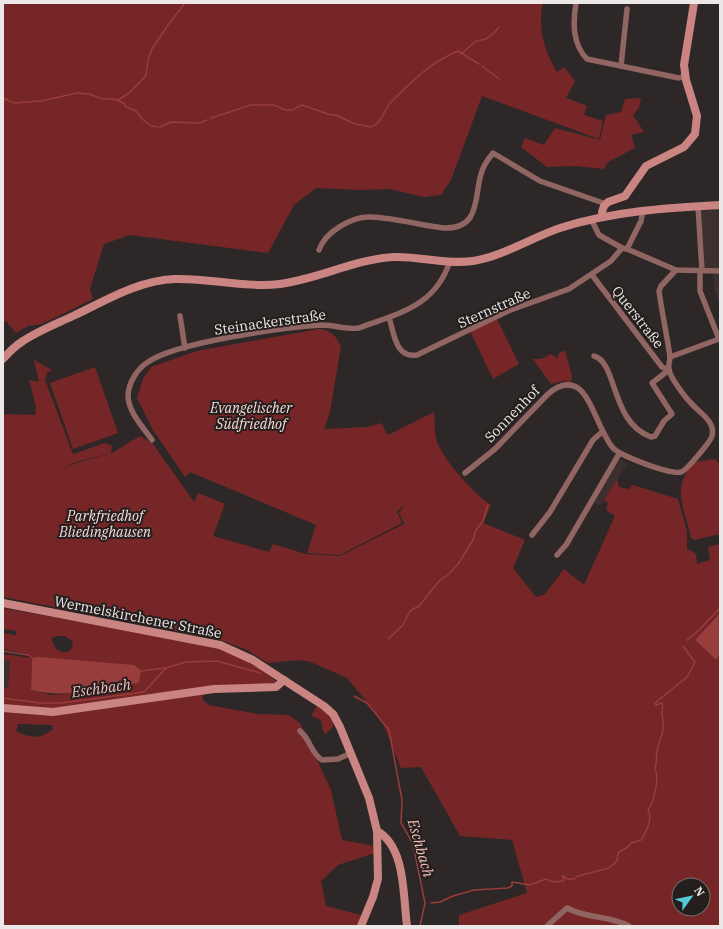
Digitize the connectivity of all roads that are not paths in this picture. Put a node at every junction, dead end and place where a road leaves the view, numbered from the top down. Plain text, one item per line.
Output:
1 (576, 3) edge
2 (694, 3) edge
3 (627, 9) dead end
4 (621, 66) junction
5 (685, 76) junction
6 (606, 204) junction
7 (720, 205) edge
8 (698, 206) junction
9 (642, 210) junction
10 (603, 217) junction
11 (591, 219) junction
12 (624, 249) junction
13 (319, 250) dead end
14 (450, 262) junction
15 (676, 270) junction
16 (701, 271) junction
17 (720, 271) edge
18 (592, 275) junction
19 (180, 316) dead end
20 (389, 317) junction
21 (185, 348) junction
22 (594, 356) dead end
23 (670, 357) junction
24 (3, 359) edge
25 (669, 370) junction
26 (602, 432) junction
27 (152, 440) dead end
28 (620, 454) junction
29 (680, 472) joint
30 (465, 473) dead end
31 (532, 535) dead end
32 (557, 555) dead end
33 (3, 603) edge
34 (284, 680) junction
35 (3, 708) edge
36 (300, 731) dead end
37 (351, 753) junction
38 (377, 831) junction
39 (360, 926) edge
40 (407, 926) edge
41 (547, 926) edge
42 (629, 926) edge

1 - 4 street
2 - 5 main road
3 - 4 street
4 - 5 street
5 - 6 main road
6 - 10 main road
6 - 13 street
7 - 8 main road
8 - 9 main road
8 - 16 street
9 - 10 main road
9 - 12 street, Sternstraße
10 - 11 main road
11 - 12 street
11 - 14 main road
12 - 15 street
12 - 18 street, Sternstraße
14 - 20 street, Steinackerstraße
14 - 24 main road
15 - 16 street
15 - 23 street
16 - 17 street
16 - 23 street
18 - 20 street, Sternstraße
18 - 25 street, Querstraße
19 - 21 street
20 - 21 street, Steinackerstraße
21 - 27 street, Steinackerstraße
22 - 25 street
23 - 25 street
25 - 29 street, Querstraße
26 - 28 street, Sonnenhof
26 - 30 street, Sonnenhof
26 - 31 street
28 - 29 street, Sonnenhof
28 - 32 street
33 - 34 main road, Wermelskirchener Straße
34 - 35 main road
34 - 37 main road, Wermelskirchener Straße
36 - 37 street
37 - 38 main road, Wermelskirchener Straße
38 - 39 main road, Wermelskirchener Straße
38 - 40 main road
41 - 42 street

